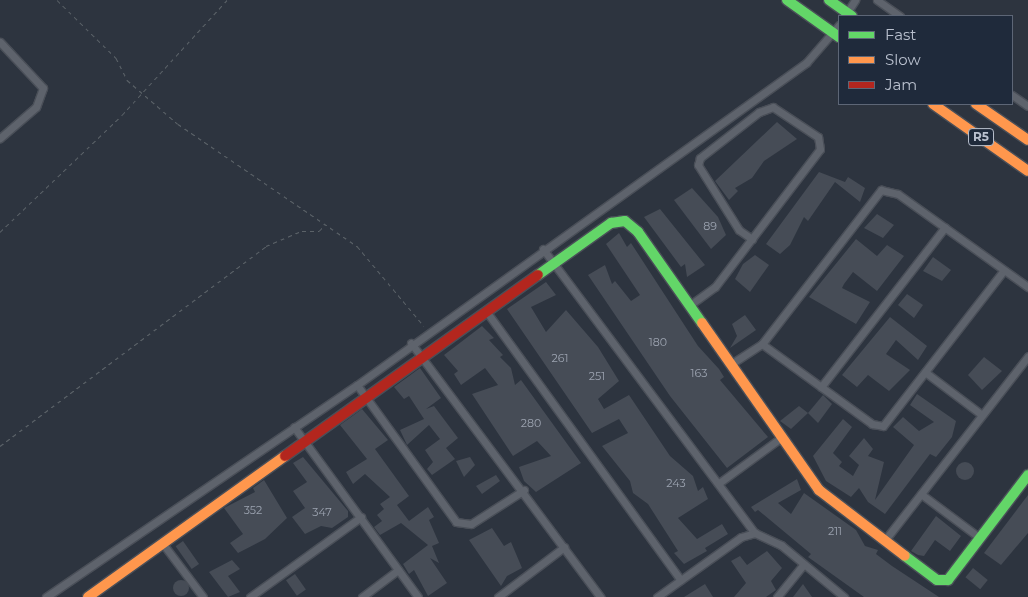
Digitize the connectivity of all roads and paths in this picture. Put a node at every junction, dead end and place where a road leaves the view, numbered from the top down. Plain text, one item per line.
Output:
1 (57, 0) edge
2 (226, 0) edge
3 (787, 0) edge
4 (829, 0) edge
5 (855, 0) edge
6 (877, 0) edge
7 (848, 15) edge
8 (899, 15) edge
9 (838, 32) edge
10 (0, 42) edge
11 (143, 93) junction
12 (1013, 96) edge
13 (934, 105) edge
14 (977, 105) edge
15 (1028, 106) edge
16 (0, 138) edge
17 (1028, 140) edge
18 (1028, 171) edge
19 (325, 224) junction
20 (945, 227) junction
21 (0, 232) edge
22 (752, 239) junction
23 (543, 249) junction
24 (554, 264) junction
25 (1004, 270) junction
26 (1028, 287) edge
27 (690, 305) junction
28 (486, 311) junction
29 (427, 331) junction
30 (411, 343) junction
31 (762, 344) junction
32 (1028, 356) edge
33 (422, 357) junction
34 (731, 364) junction
35 (925, 372) junction
36 (356, 385) junction
37 (821, 387) junction
38 (365, 396) junction
39 (982, 415) junction
40 (294, 427) junction
41 (782, 437) junction
42 (303, 441) junction
43 (0, 446) edge
44 (1028, 475) edge
45 (719, 483) junction
46 (524, 490) junction
47 (922, 494) junction
48 (361, 517) junction
49 (754, 533) junction
50 (980, 538) junction
51 (885, 540) junction
52 (163, 544) junction
53 (564, 547) junction
54 (803, 565) junction
55 (398, 570) junction
56 (681, 580) junction
57 (46, 597) edge
58 (88, 597) edge
59 (203, 597) edge
60 (250, 597) edge
61 (362, 597) edge
62 (418, 597) edge
63 (498, 597) edge
64 (600, 597) edge
65 (657, 597) edge
66 (777, 597) edge
67 (844, 597) edge

1 - 11 path
2 - 11 path
3 - 9 main road
4 - 7 main road
5 - 7 street
6 - 8 street
9 - 23 street
10 - 16 street
11 - 19 path
11 - 21 path
12 - 15 street
13 - 18 main road, R5
14 - 17 main road, R5
19 - 29 path
19 - 43 path
20 - 25 street
20 - 31 street
20 - 37 street
22 - 22 street
22 - 27 street
23 - 24 street
23 - 29 street
24 - 27 main road
24 - 28 main road
24 - 45 street
25 - 26 street
25 - 35 street
27 - 34 main road
28 - 33 main road
28 - 56 street
29 - 30 street
30 - 33 street
30 - 36 street
31 - 34 street
31 - 37 street
32 - 39 street
33 - 38 main road
33 - 46 street
34 - 41 main road
35 - 37 street
35 - 39 street
36 - 38 street
36 - 40 street
38 - 42 main road
38 - 46 street
39 - 47 street
40 - 42 street
40 - 57 street
41 - 45 street
41 - 51 main road
42 - 48 street
42 - 52 main road
44 - 50 main road
45 - 49 street
46 - 53 street
47 - 50 street
47 - 51 street
48 - 55 street
48 - 60 street
49 - 54 street
49 - 56 street
50 - 51 main road
52 - 58 main road
52 - 59 street
53 - 63 street
53 - 64 street
54 - 66 street
54 - 67 street
55 - 61 street
55 - 62 street
56 - 65 street

